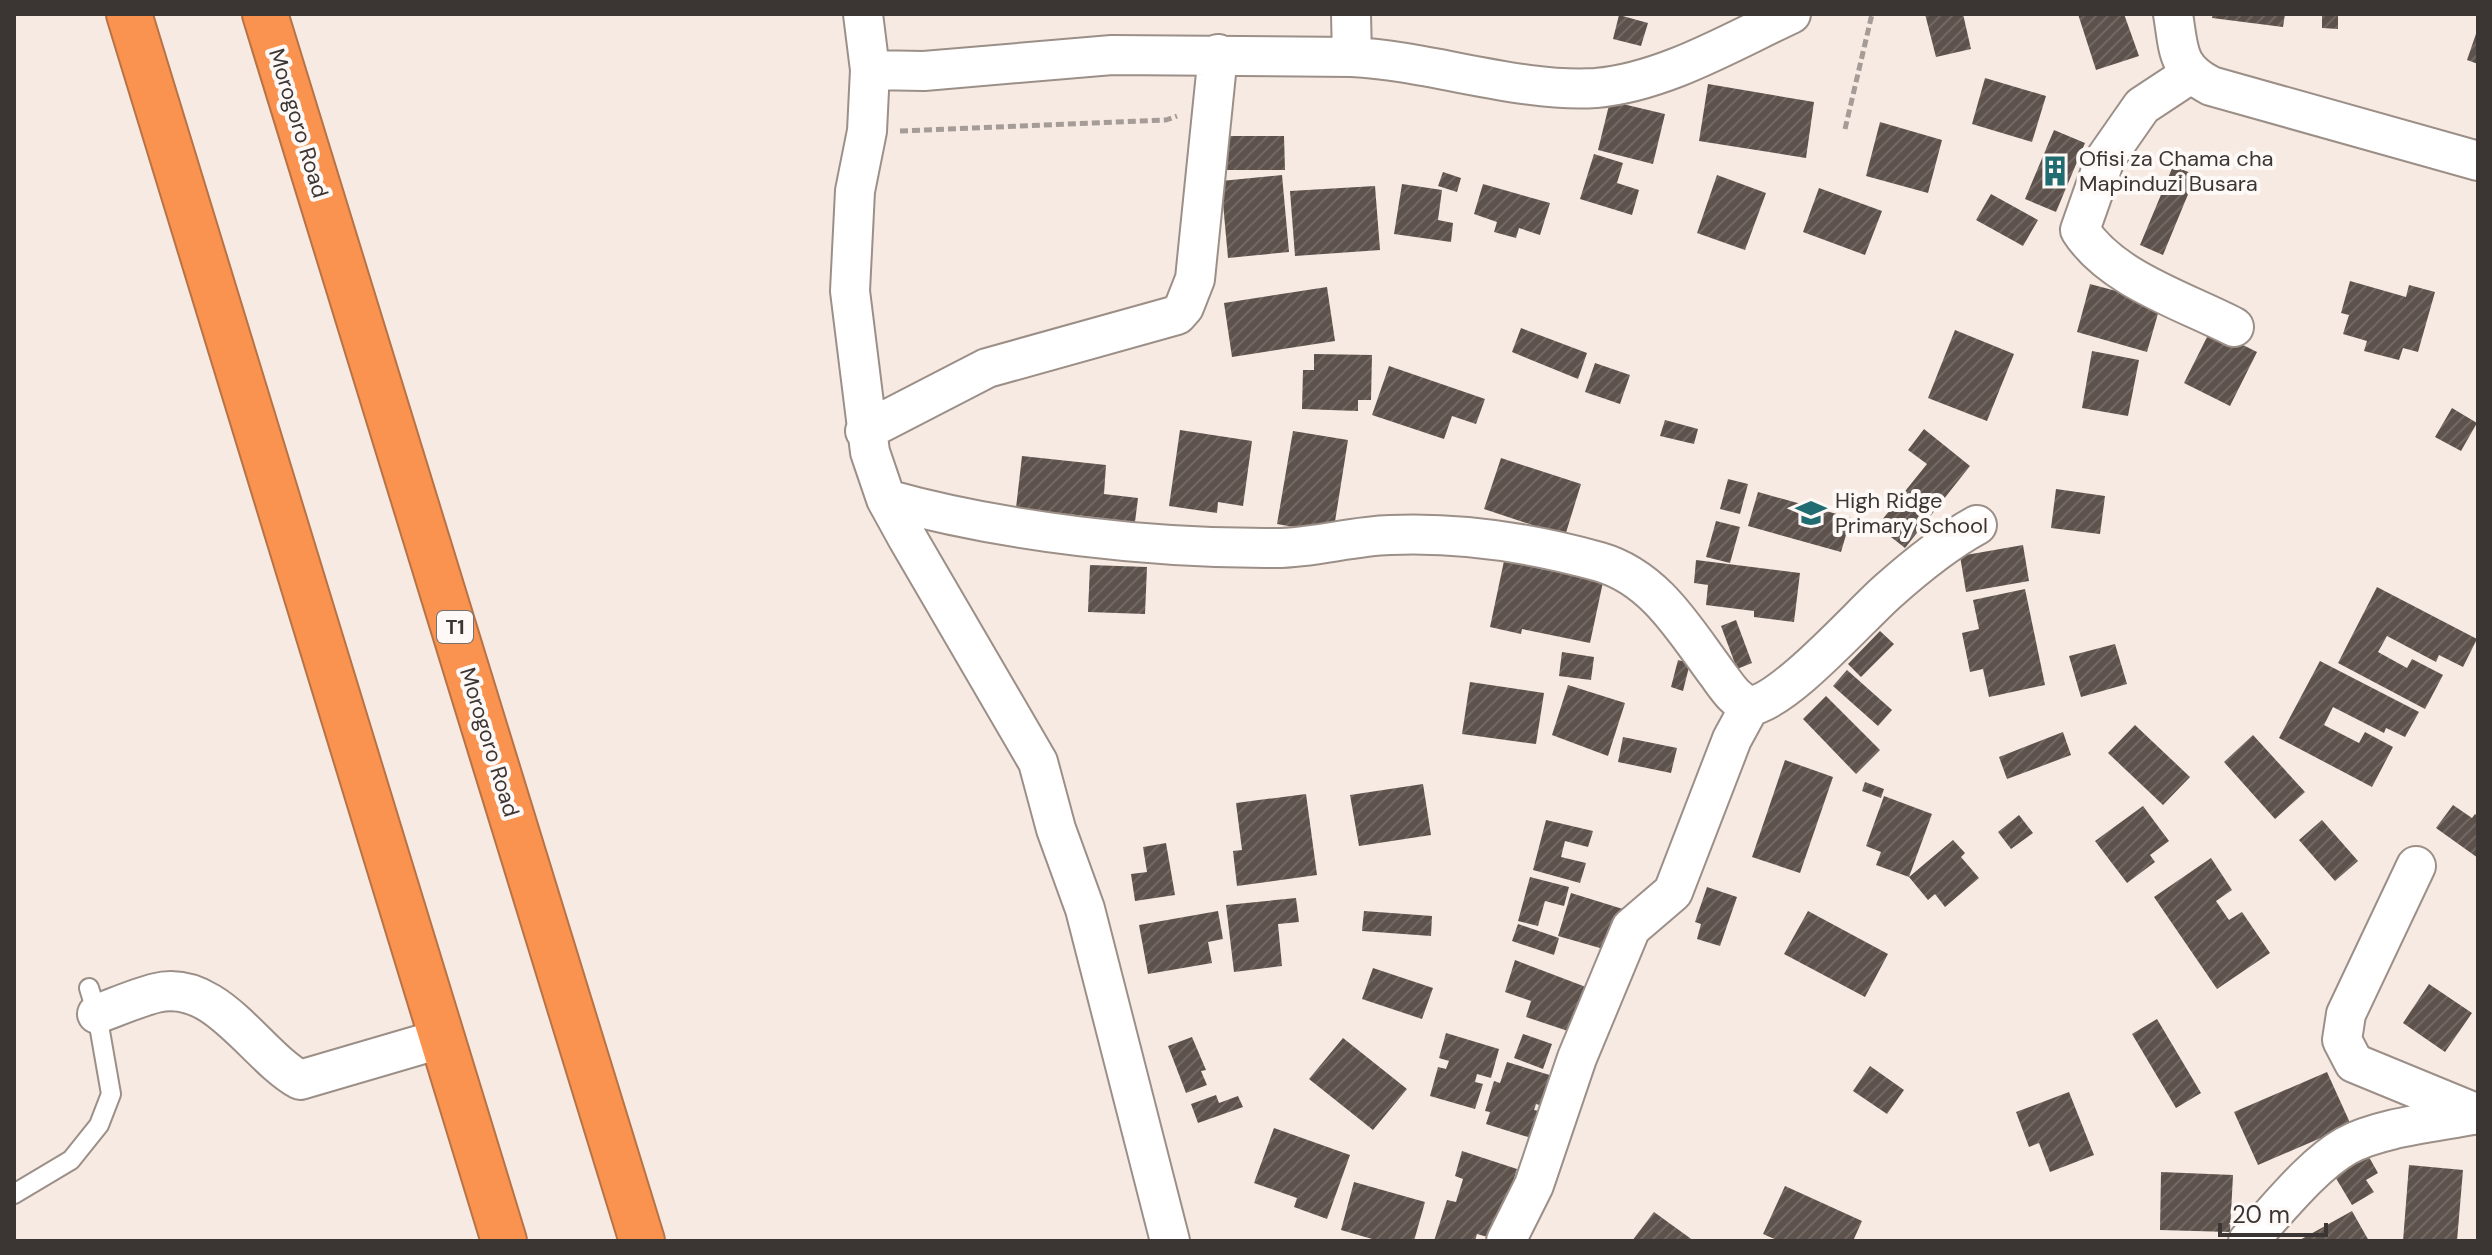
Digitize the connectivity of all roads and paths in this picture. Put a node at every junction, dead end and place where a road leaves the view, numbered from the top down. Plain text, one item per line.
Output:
1 (129, 14) edge
2 (265, 14) edge
3 (863, 14) edge
4 (1351, 14) edge
5 (1791, 14) edge
6 (1872, 14) edge
7 (2173, 14) edge
8 (1218, 54) junction
9 (1352, 57) junction
10 (870, 70) junction
11 (2189, 75) junction
12 (1185, 113) dead end
13 (1845, 129) dead end
14 (867, 131) junction
15 (2478, 161) edge
16 (2234, 327) dead end
17 (865, 431) junction
18 (886, 499) junction
19 (1977, 525) dead end
20 (1750, 706) junction
21 (2416, 866) dead end
22 (93, 1001) joint
23 (440, 1039) junction
24 (2478, 1114) edge
25 (14, 1194) edge
26 (504, 1241) edge
27 (642, 1241) edge
28 (1170, 1241) edge
29 (1506, 1241) edge
30 (2248, 1241) edge

1 - 23 highway
2 - 27 highway, Morogoro Road / T1
3 - 10 street
4 - 9 street
5 - 9 street
6 - 13 path
7 - 11 street
8 - 9 street
8 - 10 street
8 - 17 street
10 - 14 street
11 - 15 street
11 - 16 street
12 - 14 path
14 - 17 street
17 - 18 street
18 - 20 street
18 - 28 street
19 - 20 street
20 - 29 street
21 - 24 street
22 - 23 street
22 - 25 lane
23 - 26 highway
24 - 30 street

